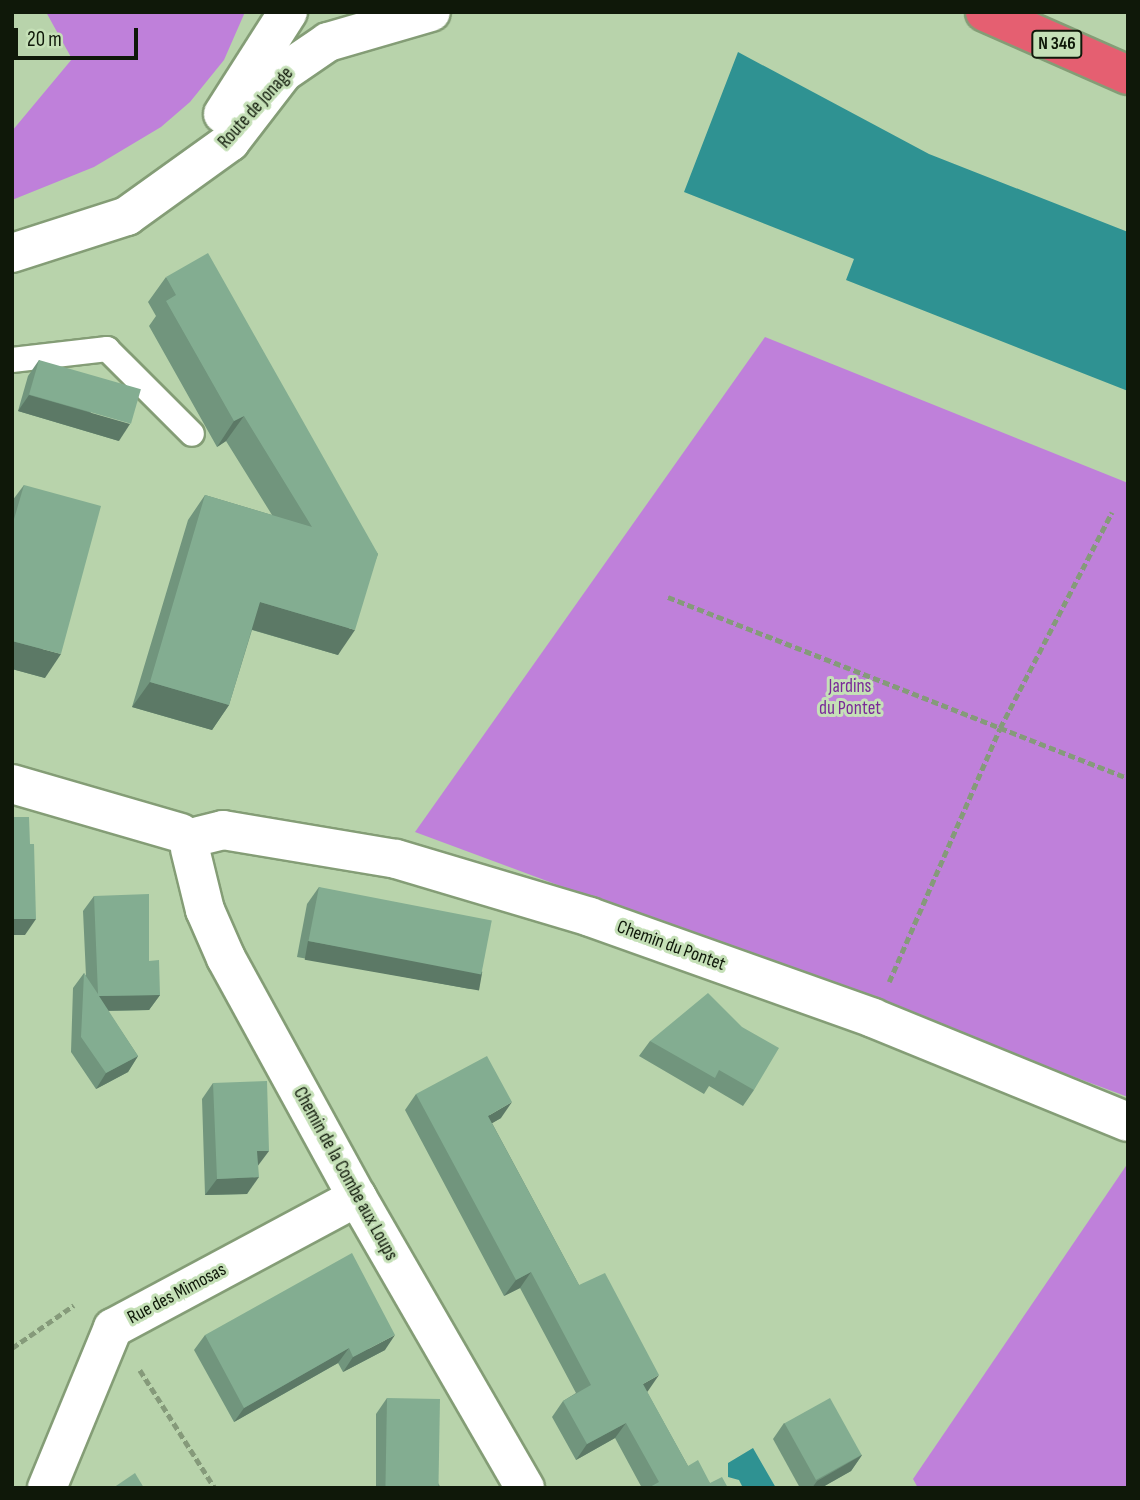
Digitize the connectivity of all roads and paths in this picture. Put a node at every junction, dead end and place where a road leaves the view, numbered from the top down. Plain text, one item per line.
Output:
1 (288, 12) edge
2 (431, 12) edge
3 (985, 12) edge
4 (1128, 75) edge
5 (12, 242) edge
6 (12, 253) edge
7 (12, 360) edge
8 (191, 434) dead end
9 (1112, 512) dead end
10 (668, 597) dead end
11 (1000, 728) junction
12 (1128, 778) edge
13 (12, 784) edge
14 (190, 839) junction
15 (873, 1018) junction
16 (1128, 1122) edge
17 (356, 1197) junction
18 (74, 1306) dead end
19 (113, 1328) junction
20 (12, 1348) edge
21 (47, 1488) edge
22 (215, 1488) edge
23 (526, 1488) edge

1 - 5 street
2 - 6 street, Route de Jonage
3 - 4 highway, N 346
7 - 8 lane
9 - 11 path
10 - 11 path
11 - 12 path
11 - 15 path
13 - 14 street
14 - 15 street, Chemin du Pontet
14 - 17 street, Chemin de la Combe aux Loups
15 - 16 street, Chemin du Pontet
17 - 19 street, Rue des Mimosas
17 - 23 street, Chemin de la Combe aux Loups
18 - 20 path
19 - 21 street, Rue des Mimosas
19 - 22 path

